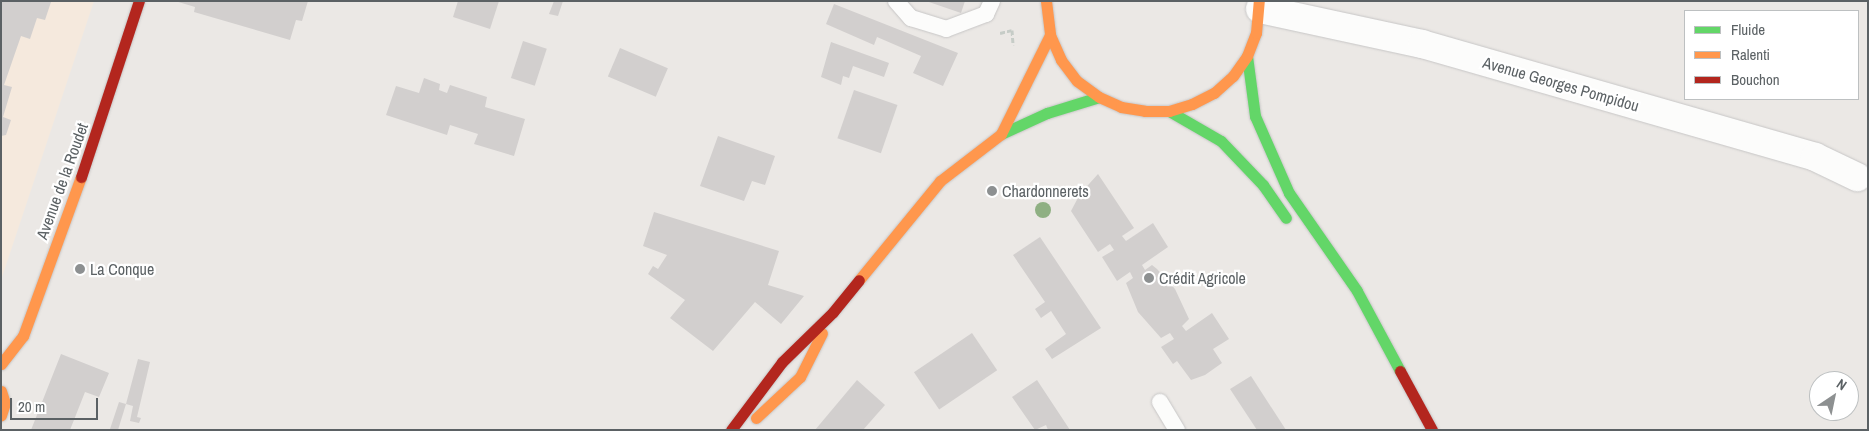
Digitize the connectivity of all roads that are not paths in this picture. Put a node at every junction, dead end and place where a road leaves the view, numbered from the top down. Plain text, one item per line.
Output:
1 (139, 1) edge
2 (896, 1) edge
3 (992, 1) edge
4 (1046, 1) edge
5 (1260, 5) edge
6 (1050, 35) junction
7 (1247, 56) junction
8 (1099, 97) junction
9 (1169, 111) junction
10 (1002, 134) junction
11 (991, 144) junction
12 (971, 173) dead end
13 (1857, 177) dead end
14 (1291, 225) dead end
15 (912, 235) dead end
16 (880, 258) junction
17 (833, 312) junction
18 (1353, 312) dead end
19 (1, 364) edge
20 (1, 391) edge
21 (1414, 399) junction
22 (1160, 402) dead end
23 (1, 415) edge
24 (731, 430) edge
25 (744, 430) edge
26 (1177, 430) edge
27 (1432, 430) edge

1 - 19 main road, Avenue de la Roudet
2 - 3 lane
4 - 6 main road
5 - 7 main road
5 - 13 street, Avenue Georges Pompidou
6 - 8 main road
6 - 10 main road
7 - 9 main road
7 - 21 main road
8 - 9 main road
8 - 10 main road
9 - 14 main road
10 - 11 main road
11 - 12 main road
11 - 16 main road
15 - 16 main road
16 - 17 main road
17 - 24 main road
17 - 25 main road
18 - 21 main road
20 - 23 main road
21 - 27 main road
22 - 26 lane

